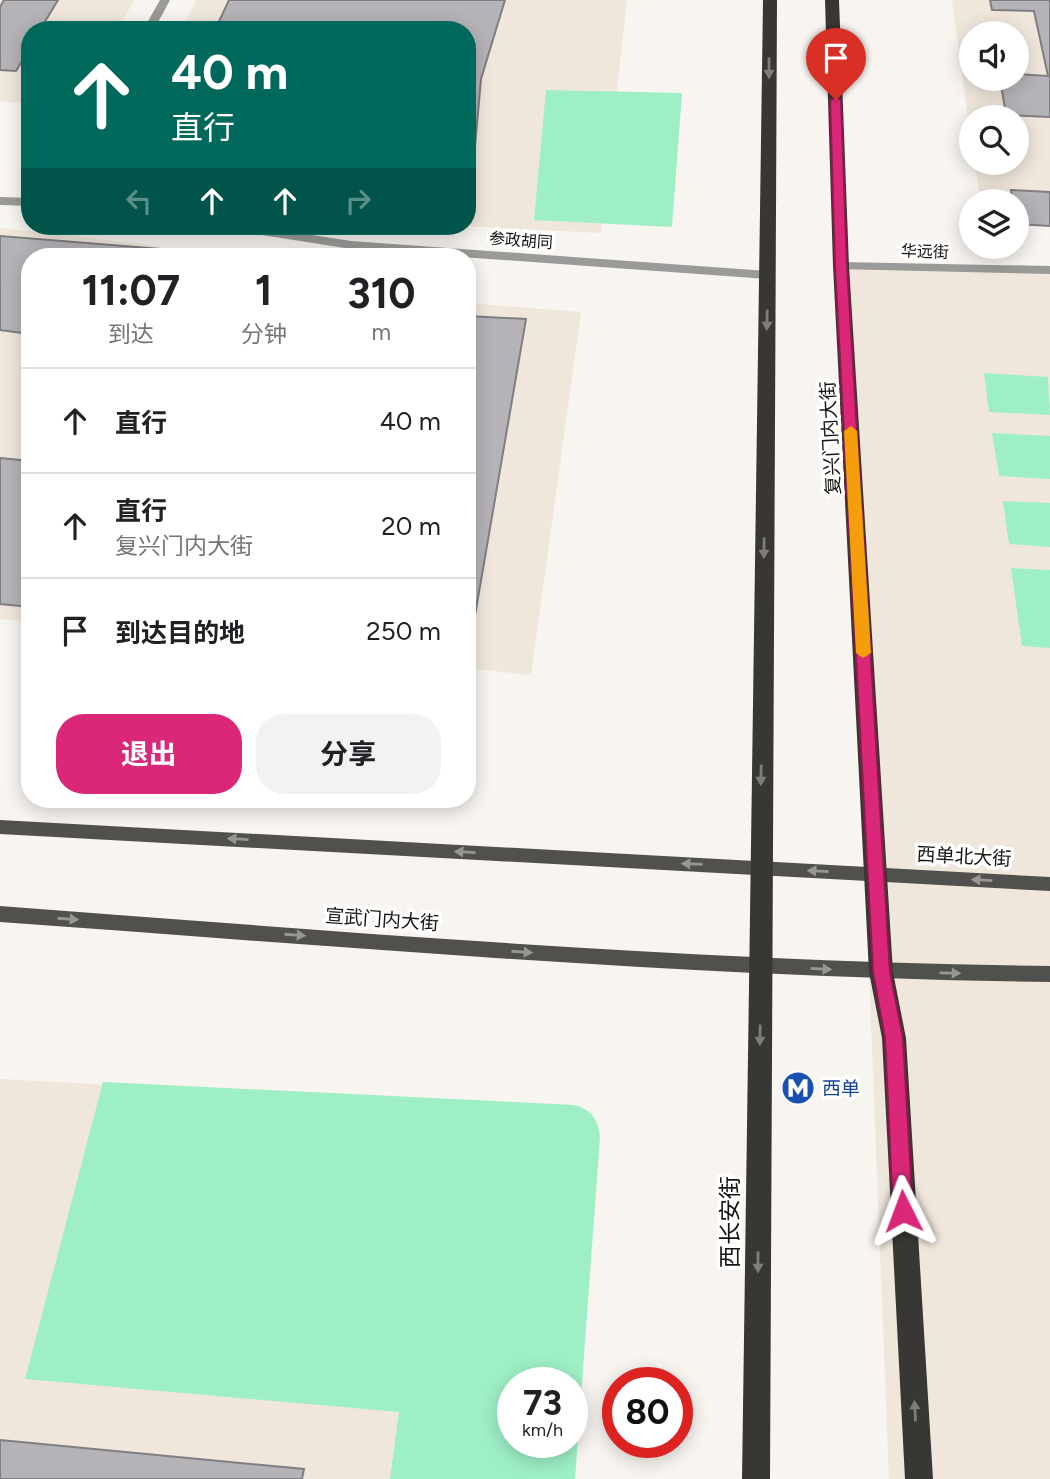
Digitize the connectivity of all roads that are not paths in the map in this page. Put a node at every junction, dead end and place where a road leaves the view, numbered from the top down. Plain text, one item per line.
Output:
1 (165, 0) edge
2 (770, 0) edge
3 (832, 0) edge
4 (153, 21) edge
5 (0, 201) edge
6 (21, 202) edge
7 (288, 235) edge
8 (393, 248) edge
9 (476, 254) edge
10 (841, 266) junction
11 (1050, 270) edge
12 (768, 275) junction
13 (0, 827) edge
14 (760, 867) junction
15 (876, 874) junction
16 (1050, 884) edge
17 (0, 914) edge
18 (761, 966) junction
19 (881, 972) junction
20 (1050, 974) edge
21 (756, 1479) edge
22 (919, 1479) edge

1 - 4 street
2 -> 12 highway
3 - 10 highway, 复兴门内大街
5 - 6 street
7 - 8 street, 参政胡同
9 - 12 street, 参政胡同
10 - 11 street, 华远街
10 - 15 highway, 复兴门内大街
12 -> 14 highway
14 -> 13 main road
15 -> 14 main road, 西单北大街
14 - 18 highway, 西长安街
16 -> 15 main road, 西单北大街
15 - 19 highway, 复兴门内大街
17 -> 18 main road, 宣武门内大街
18 -> 19 main road, 宣武门内大街
18 -> 21 highway, 西长安街
19 -> 20 main road
22 -> 19 highway

